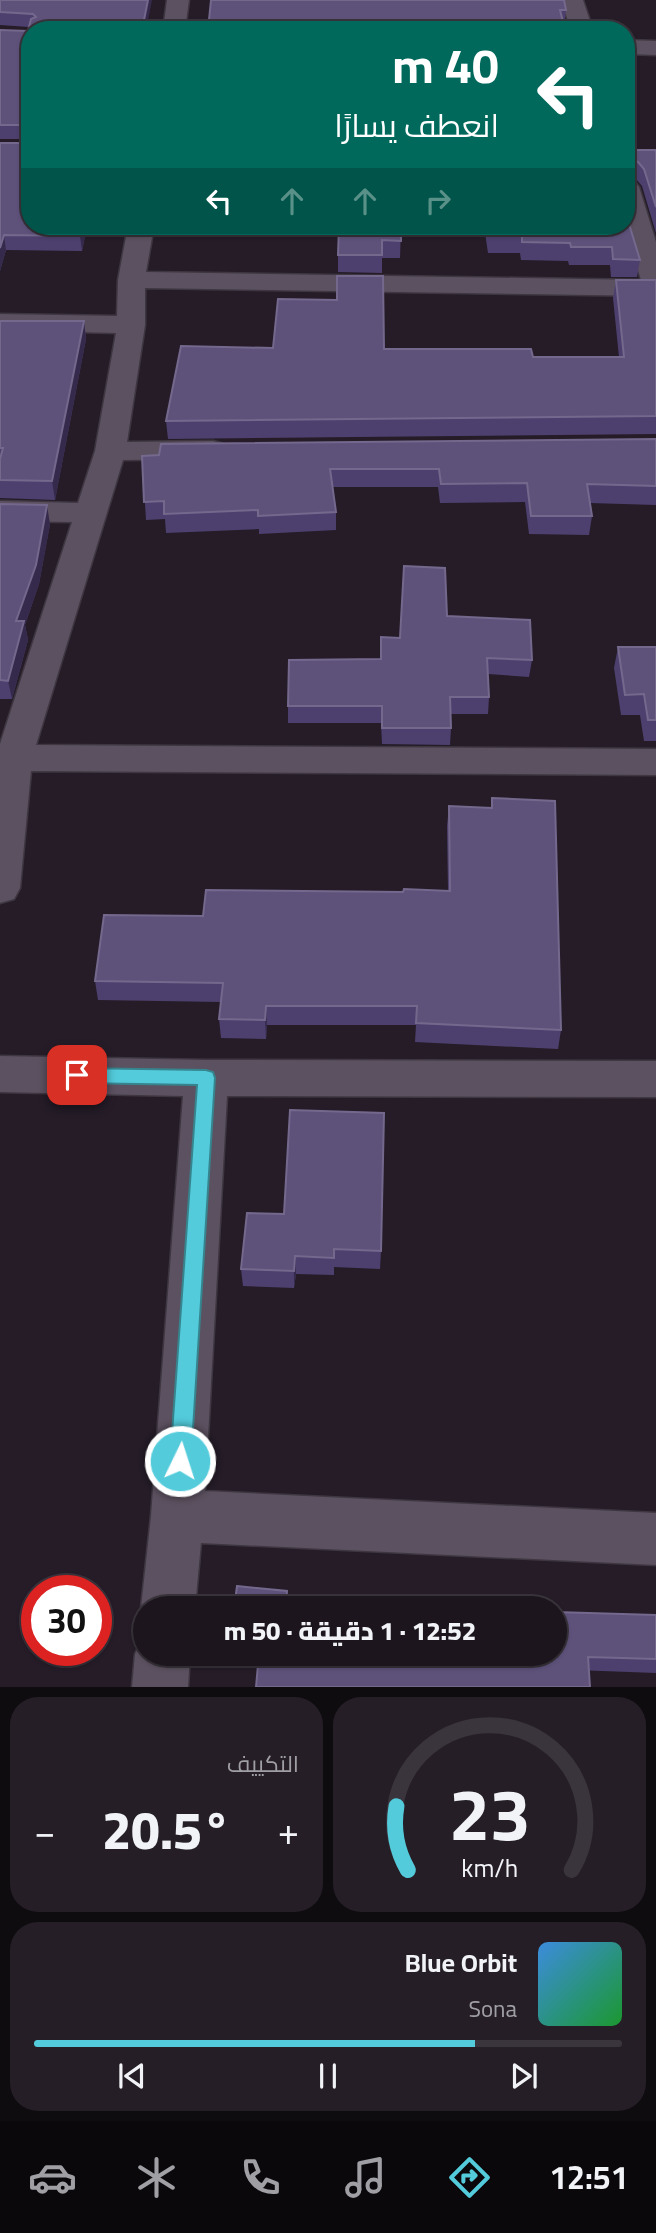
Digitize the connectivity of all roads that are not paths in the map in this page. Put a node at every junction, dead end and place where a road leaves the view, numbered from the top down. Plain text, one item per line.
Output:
1 (178, 0) edge
2 (572, 0) edge
3 (175, 21) edge
4 (579, 21) edge
5 (635, 47) edge
6 (656, 48) edge
7 (635, 217) edge
8 (139, 235) edge
9 (131, 280) junction
10 (656, 286) edge
11 (0, 322) edge
12 (131, 325) junction
13 (236, 450) edge
14 (110, 451) junction
15 (0, 511) edge
16 (90, 513) junction
17 (7, 758) edge
18 (656, 762) edge
19 (0, 888) edge
20 (0, 1074) edge
21 (206, 1078) junction
22 (656, 1079) edge
23 (177, 1516) junction
24 (656, 1539) edge
25 (168, 1596) edge
26 (162, 1666) edge
27 (160, 1687) edge

1 - 3 street
2 - 4 street
5 - 6 street
7 - 10 street
8 - 9 street
9 - 10 street
9 - 12 street
11 - 12 street
12 - 14 street
13 - 14 street
14 - 16 street
15 - 16 street
16 - 17 street
17 - 18 street
17 - 19 street
20 - 21 street
21 - 22 street
21 - 23 street
23 - 24 street
23 - 25 street
26 - 27 street

